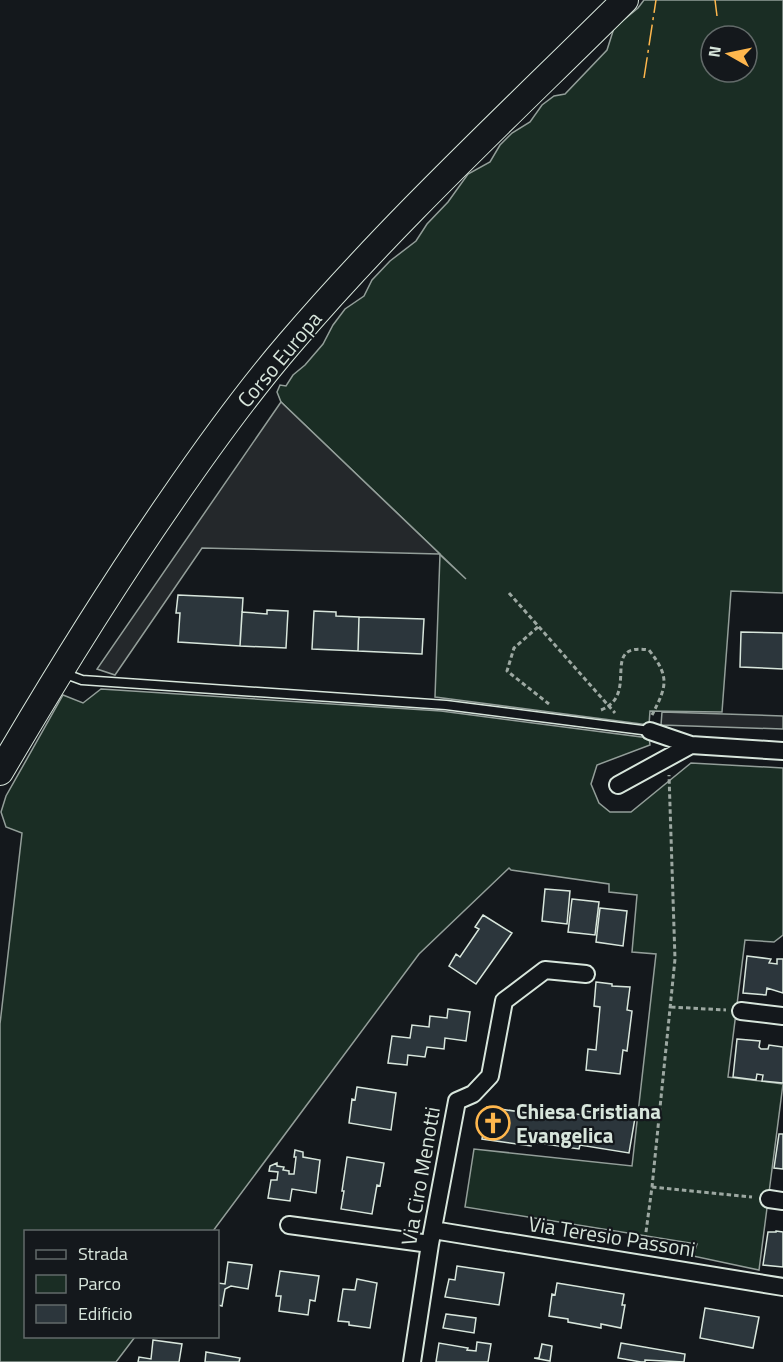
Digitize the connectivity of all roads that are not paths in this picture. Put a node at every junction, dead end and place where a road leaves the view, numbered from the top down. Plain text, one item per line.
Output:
1 (625, 0) edge
2 (59, 672) junction
3 (650, 731) joint
4 (691, 745) junction
5 (783, 752) edge
6 (0, 772) edge
7 (618, 785) dead end
8 (586, 974) dead end
9 (741, 1011) road end
10 (783, 1016) edge
11 (289, 1225) dead end
12 (432, 1237) junction
13 (783, 1287) edge
14 (412, 1362) edge

1 - 2 main road, Corso Europa
2 - 3 lane
2 - 6 main road, Corso Europa
3 - 4 street
4 - 5 street
4 - 7 street
8 - 12 street, Via Ciro Menotti
9 - 10 street
11 - 12 street, Via Teresio Passoni
12 - 13 street, Via Teresio Passoni
12 - 14 street, Via Ciro Menotti

